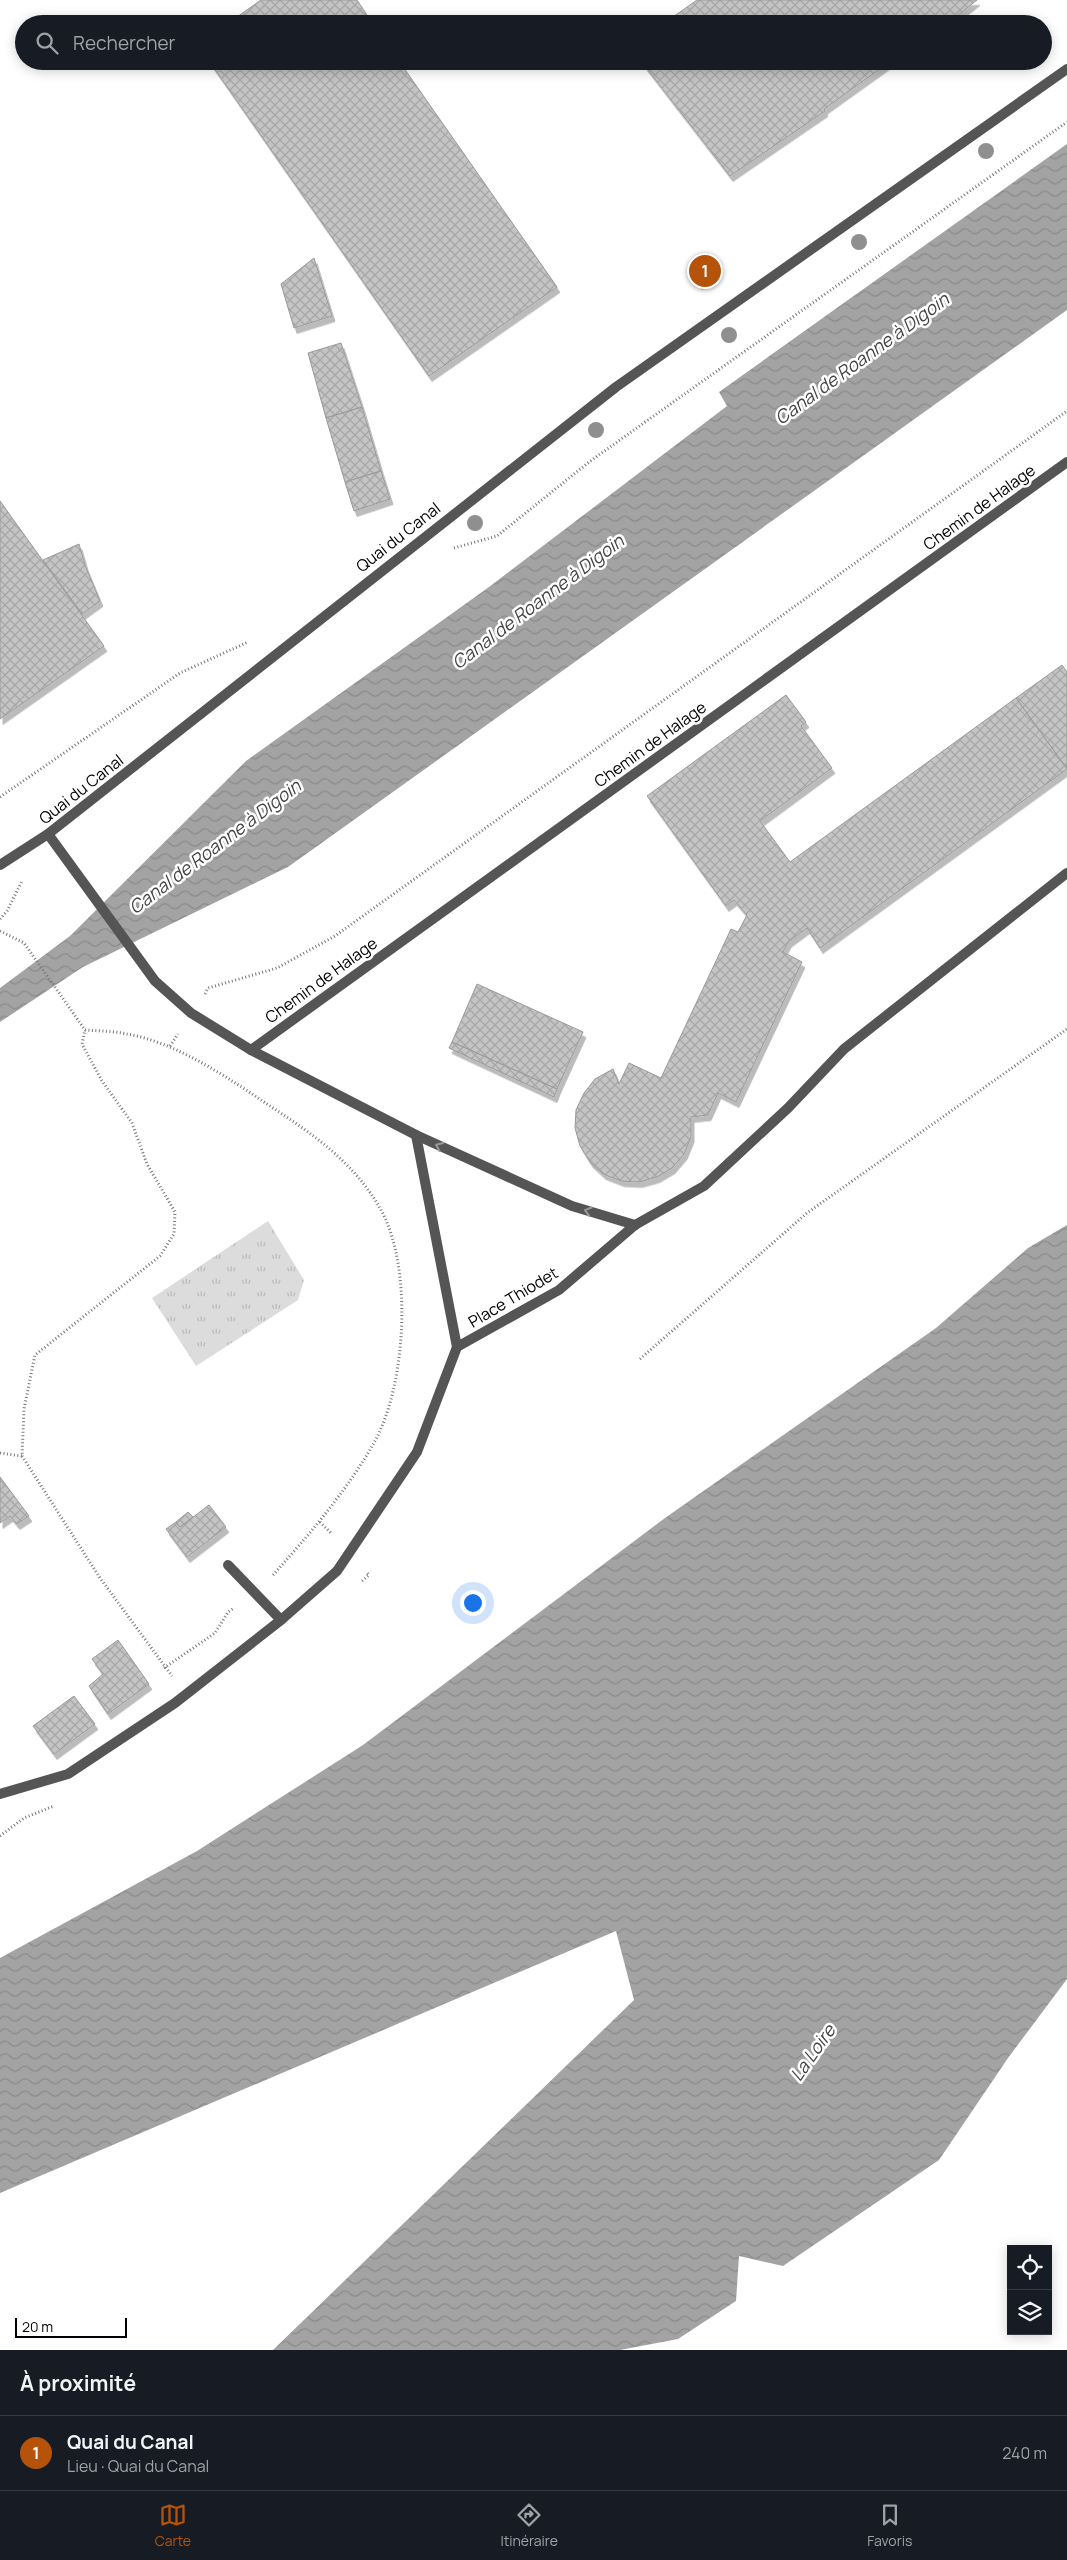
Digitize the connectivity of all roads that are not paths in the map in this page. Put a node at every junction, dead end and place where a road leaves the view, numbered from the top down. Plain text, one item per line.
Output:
1 (1067, 69) edge
2 (1067, 462) edge
3 (48, 834) junction
4 (0, 865) edge
5 (1067, 873) edge
6 (251, 1050) junction
7 (416, 1135) junction
8 (635, 1225) junction
9 (457, 1347) junction
10 (228, 1564) dead end
11 (281, 1620) junction
12 (0, 1794) edge

1 - 3 street, Quai du Canal
2 - 6 street, Chemin de Halage
3 - 4 street, Quai du Canal
3 - 6 street
5 - 8 street, Place Thiodet
6 - 7 street
8 -> 7 street
7 - 9 street, Place Thiodet
8 - 9 street, Place Thiodet
9 - 11 street
10 - 11 street
11 - 12 street

